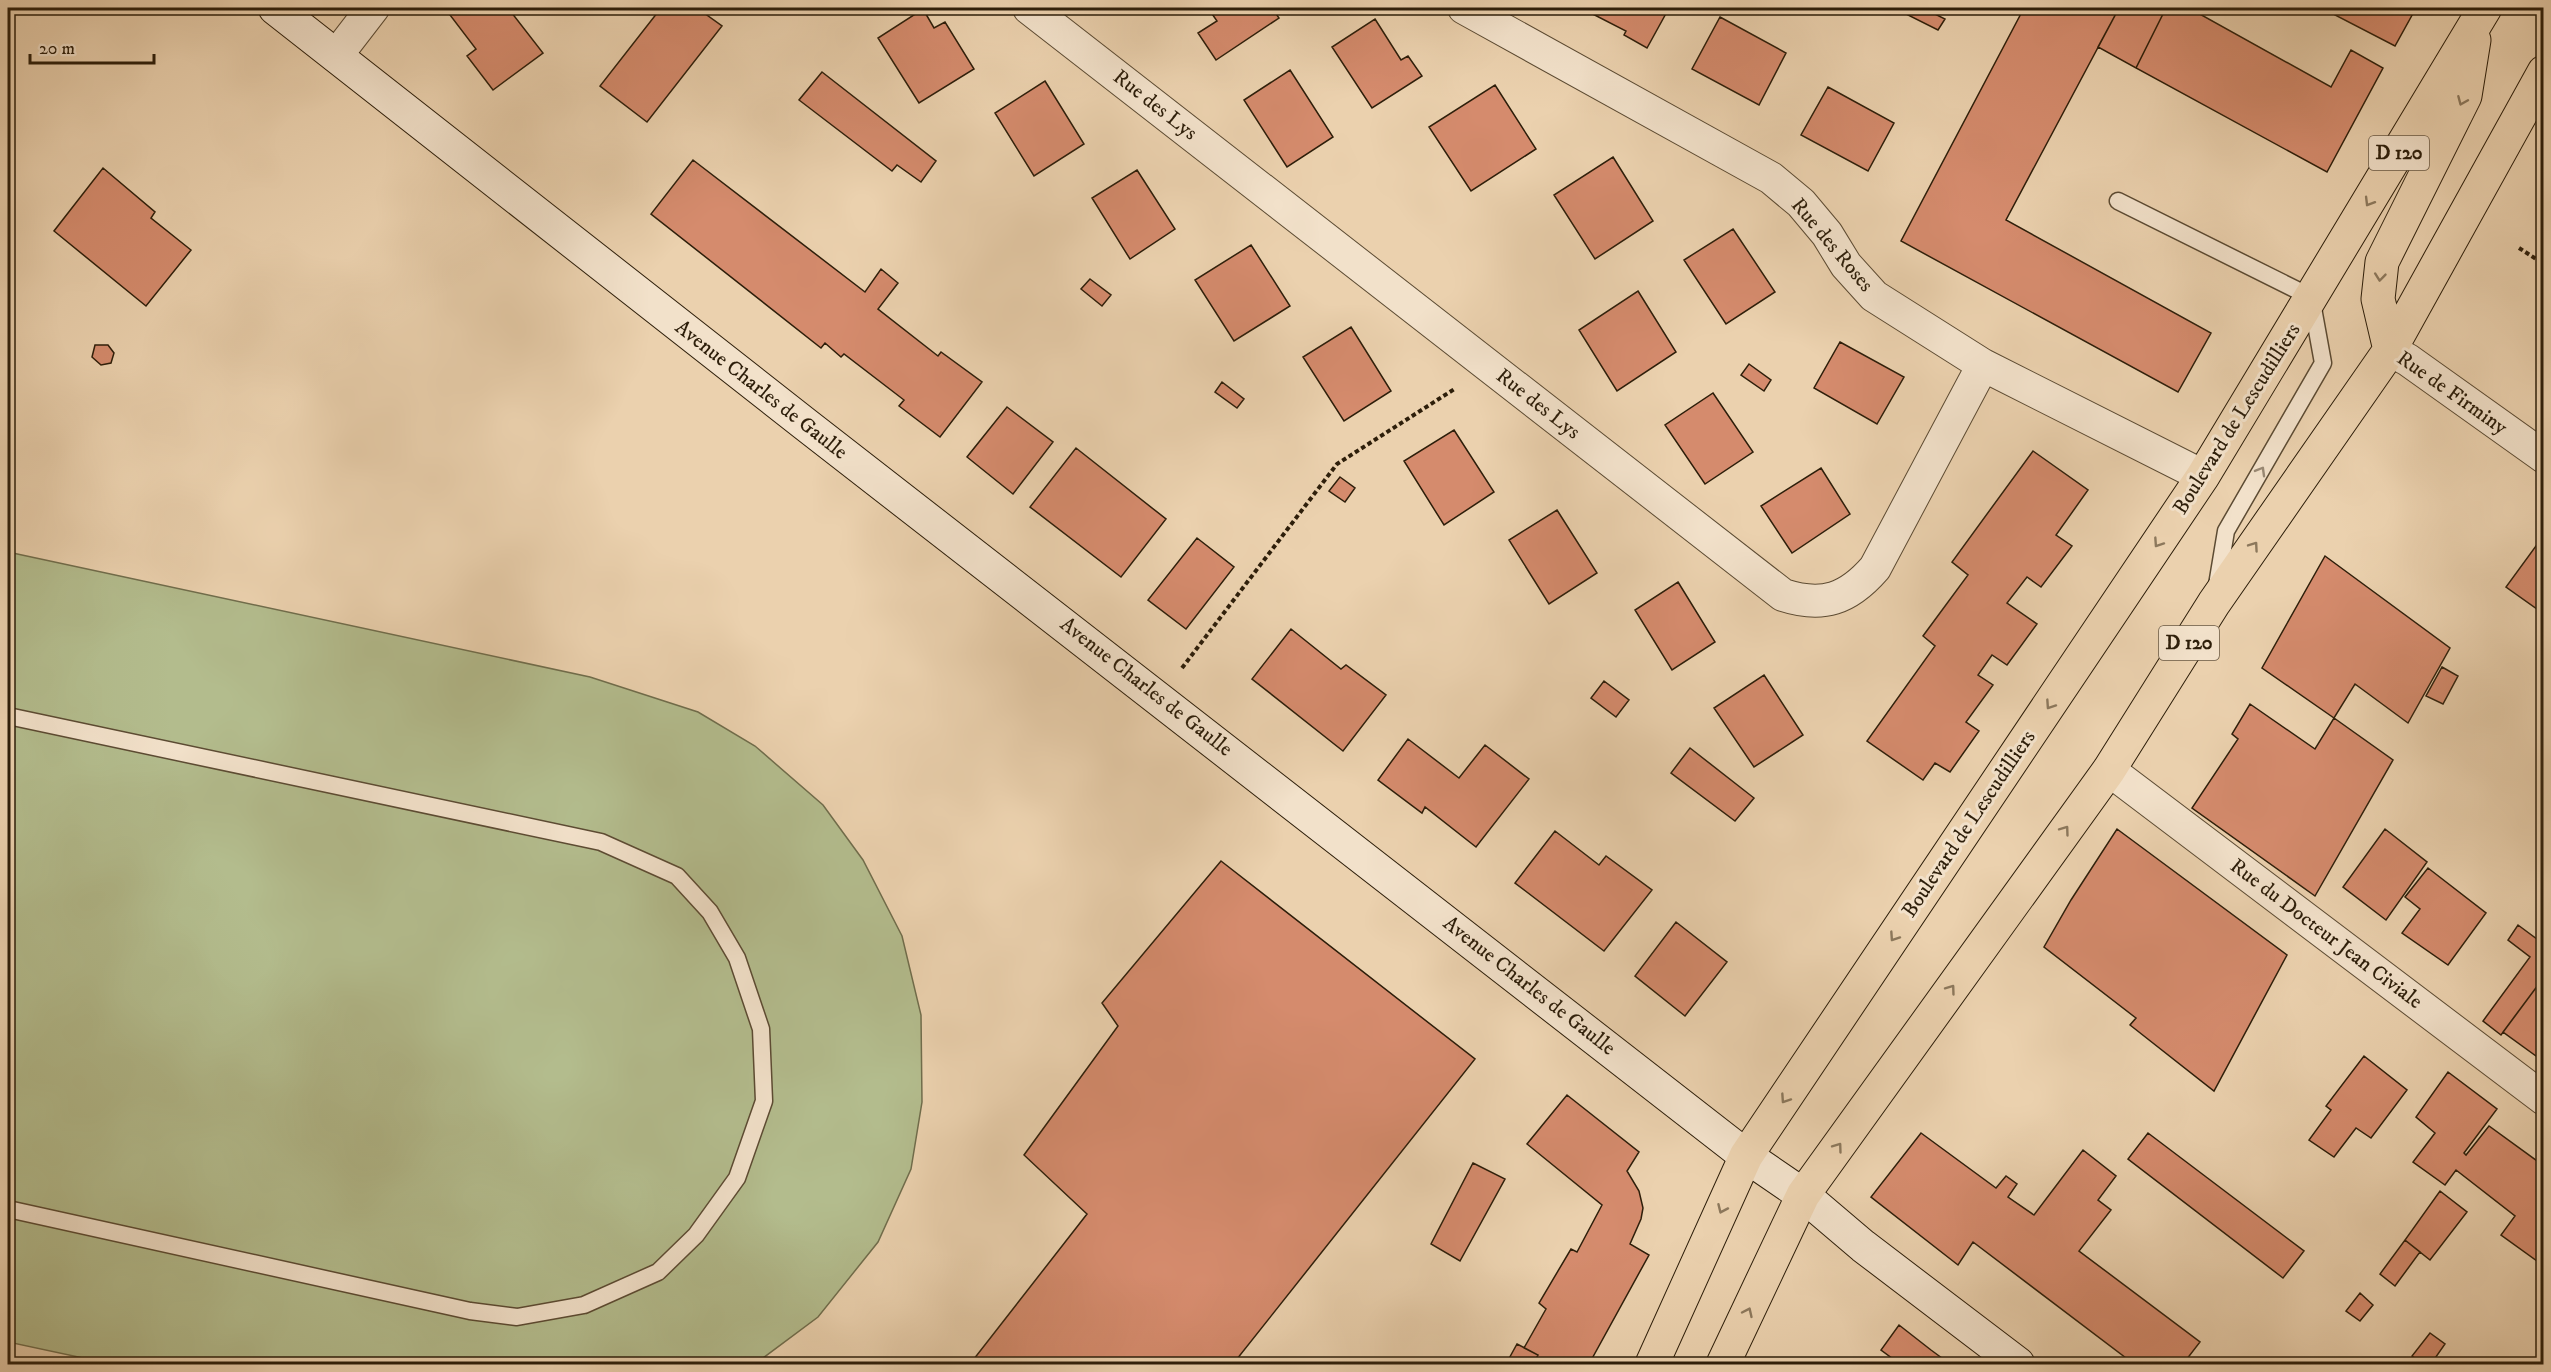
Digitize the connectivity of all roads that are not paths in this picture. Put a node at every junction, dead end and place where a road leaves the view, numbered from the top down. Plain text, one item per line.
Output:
1 (275, 8) edge
2 (373, 8) edge
3 (1029, 8) edge
4 (1464, 8) edge
5 (2481, 15) edge
6 (336, 56) junction
7 (2544, 72) edge
8 (2118, 201) dead end
9 (2311, 297) junction
10 (2390, 350) junction
11 (1983, 365) junction
12 (2544, 457) edge
13 (2203, 476) junction
14 (2214, 603) junction
15 (8, 717) edge
16 (2109, 770) junction
17 (2544, 1099) edge
18 (1746, 1156) junction
19 (1803, 1195) junction
20 (8, 1209) edge
21 (1652, 1365) edge
22 (1723, 1365) edge
23 (2018, 1365) edge

1 - 6 main road, Avenue Charles de Gaulle
2 - 6 street
3 - 11 street, Rue des Lys
4 - 11 street, Rue des Roses
5 -> 9 main road, Boulevard de Lescudilliers / D 120
5 -> 10 main road, Boulevard de Lescudilliers
6 - 18 main road, Avenue Charles de Gaulle
7 - 10 main road, Boulevard de Lescudilliers / D 120
8 - 9 lane
9 - 13 main road, Boulevard de Lescudilliers / D 120
14 -> 9 lane, Boulevard de Lescudilliers
10 - 12 street, Rue de Firminy
14 -> 10 main road, Boulevard de Lescudilliers / D 120
11 - 13 street, Rue des Roses
13 -> 18 main road, Boulevard de Lescudilliers / D 120
14 - 16 main road, Boulevard de Lescudilliers / D 120
15 - 20 lane
16 - 17 street, Rue du Docteur Jean Civiale
19 -> 16 main road, Boulevard de Lescudilliers / D 120
18 - 19 main road, Avenue Charles de Gaulle
18 -> 21 main road, Boulevard de Lescudilliers
22 -> 19 main road, Boulevard de Lescudilliers
19 - 23 main road, Avenue Charles de Gaulle

